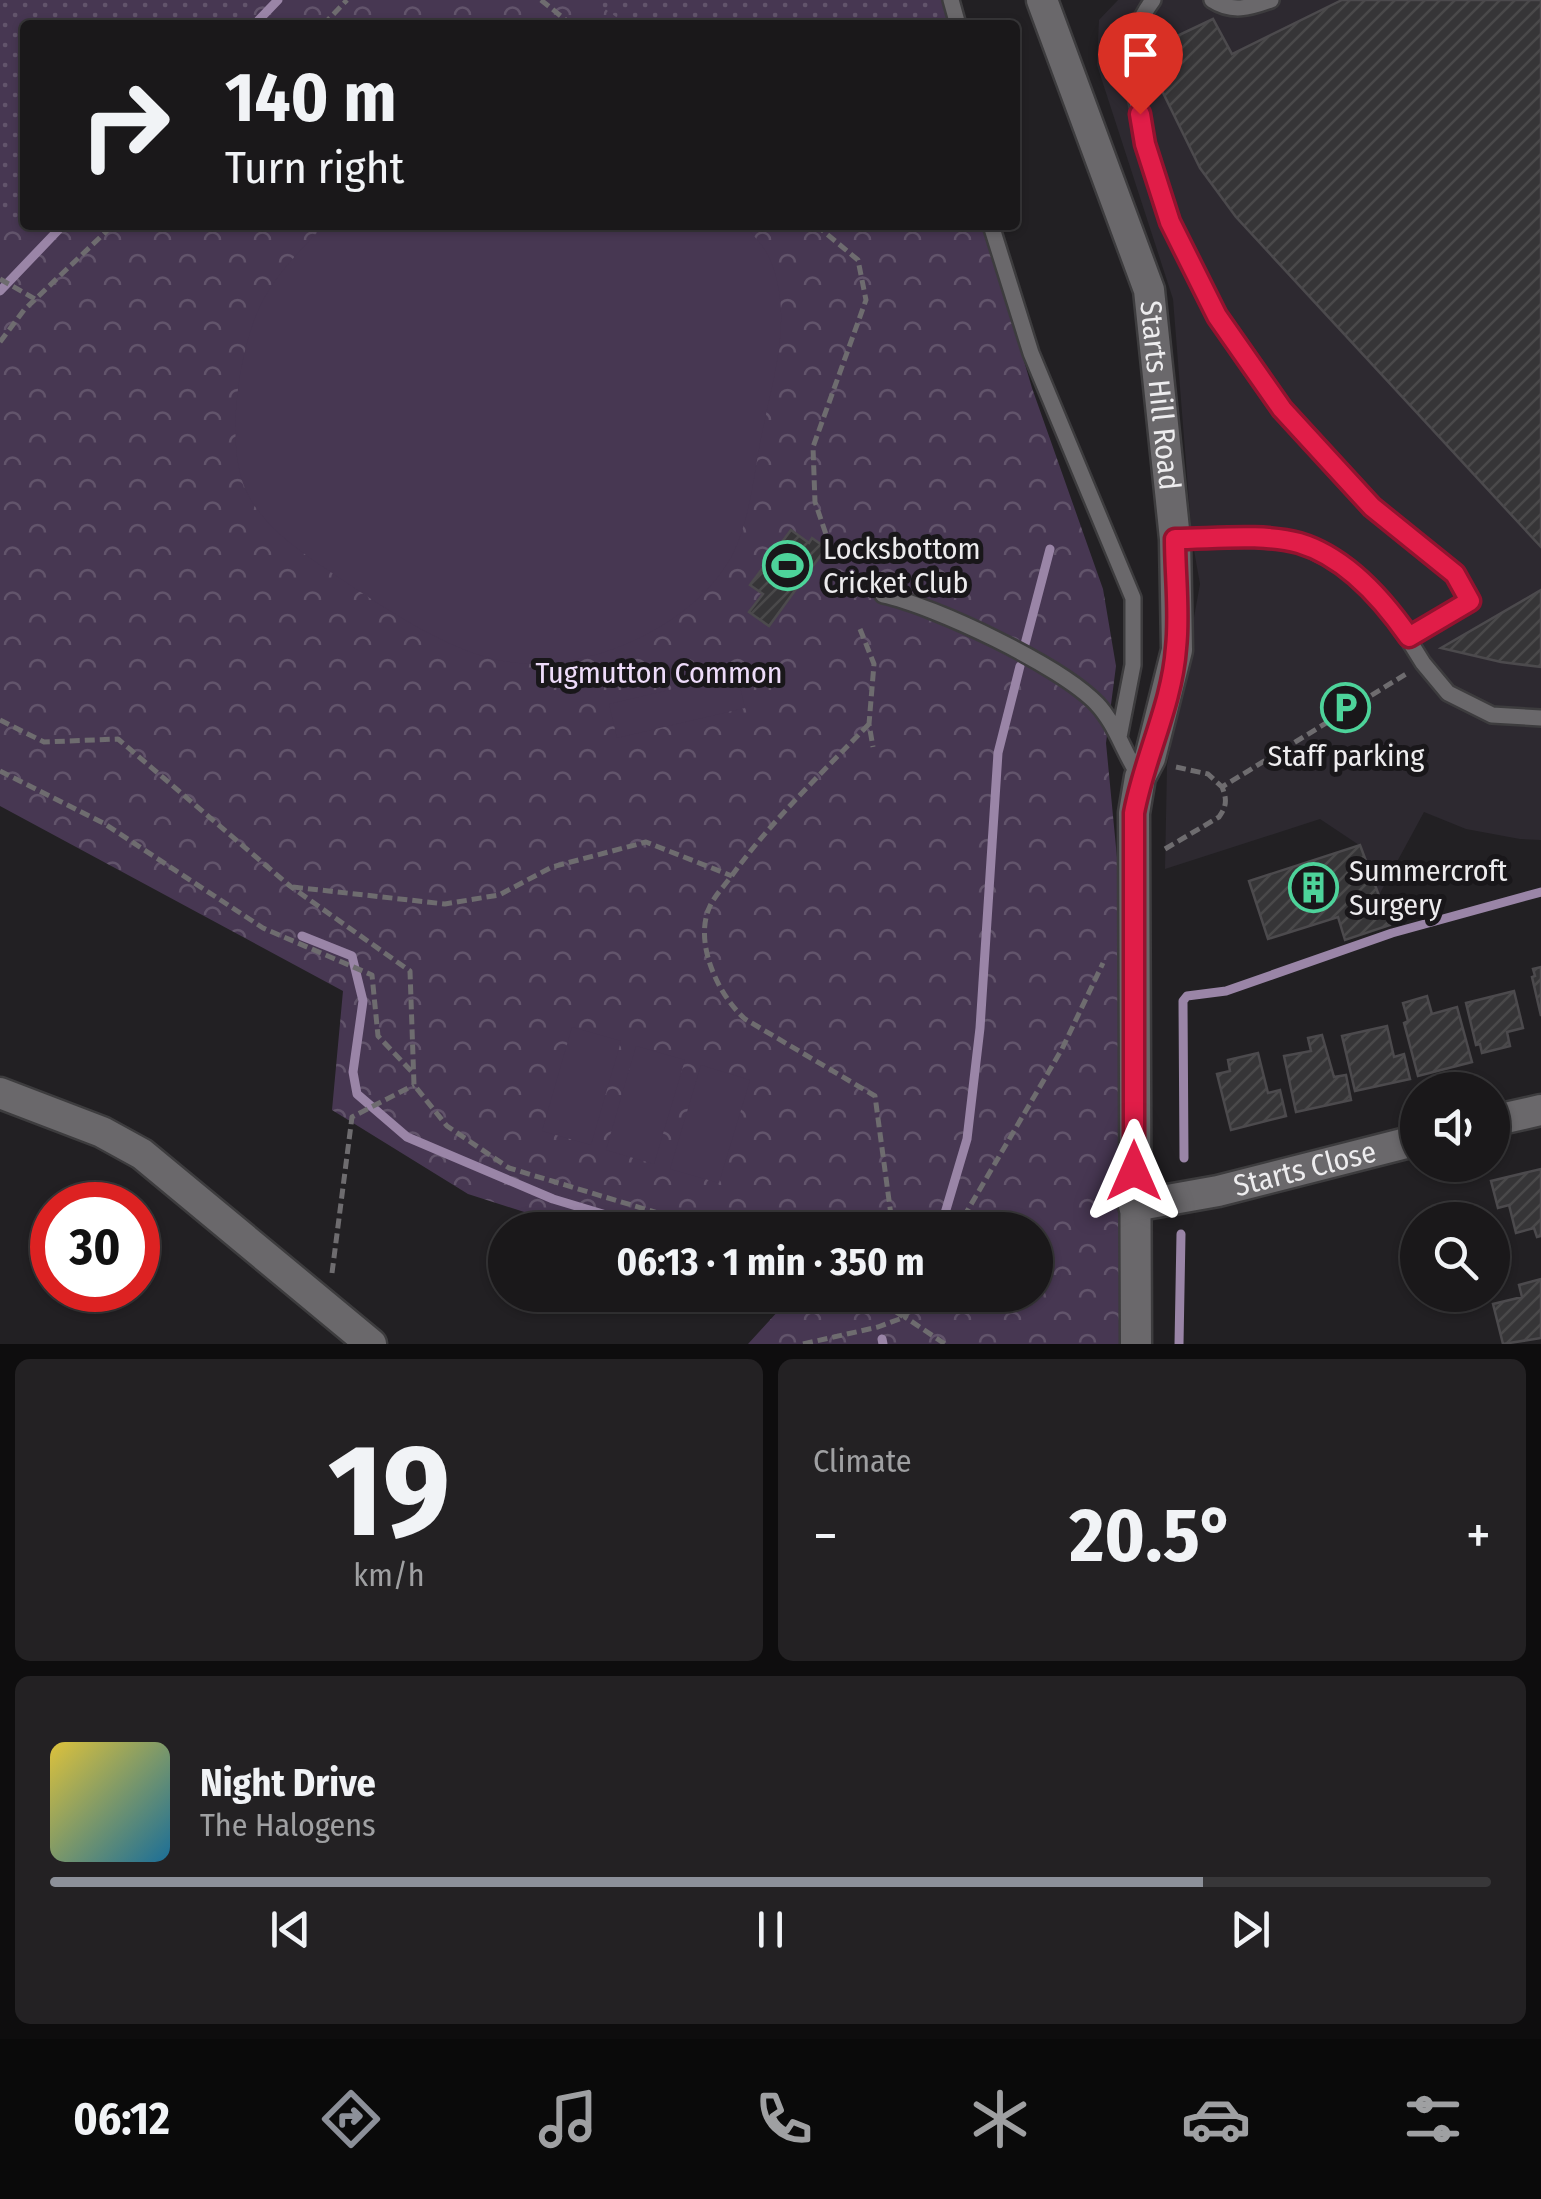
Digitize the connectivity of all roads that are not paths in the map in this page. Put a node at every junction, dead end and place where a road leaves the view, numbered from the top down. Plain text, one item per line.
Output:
1 (1042, 0) edge
2 (1154, 0) edge
3 (1212, 0) edge
4 (1271, 0) edge
5 (993, 230) edge
6 (1175, 539) junction
7 (883, 595) dead end
8 (1409, 637) junction
9 (1541, 718) edge
10 (1119, 738) junction
11 (1154, 774) junction
12 (0, 1093) edge
13 (1541, 1110) edge
14 (1510, 1117) edge
15 (1400, 1144) edge
16 (1134, 1206) junction
17 (371, 1344) edge
18 (1136, 1344) edge

1 - 6 street, Starts Hill Road
2 - 8 lane
3 - 4 lane
5 - 10 lane
6 - 8 lane
6 - 11 street, Starts Hill Road
7 - 10 lane
8 - 9 lane
10 - 11 lane
11 - 16 street, Starts Hill Road
12 - 17 street
13 - 14 street
15 - 16 street, Starts Close
16 - 18 street, Starts Hill Road

